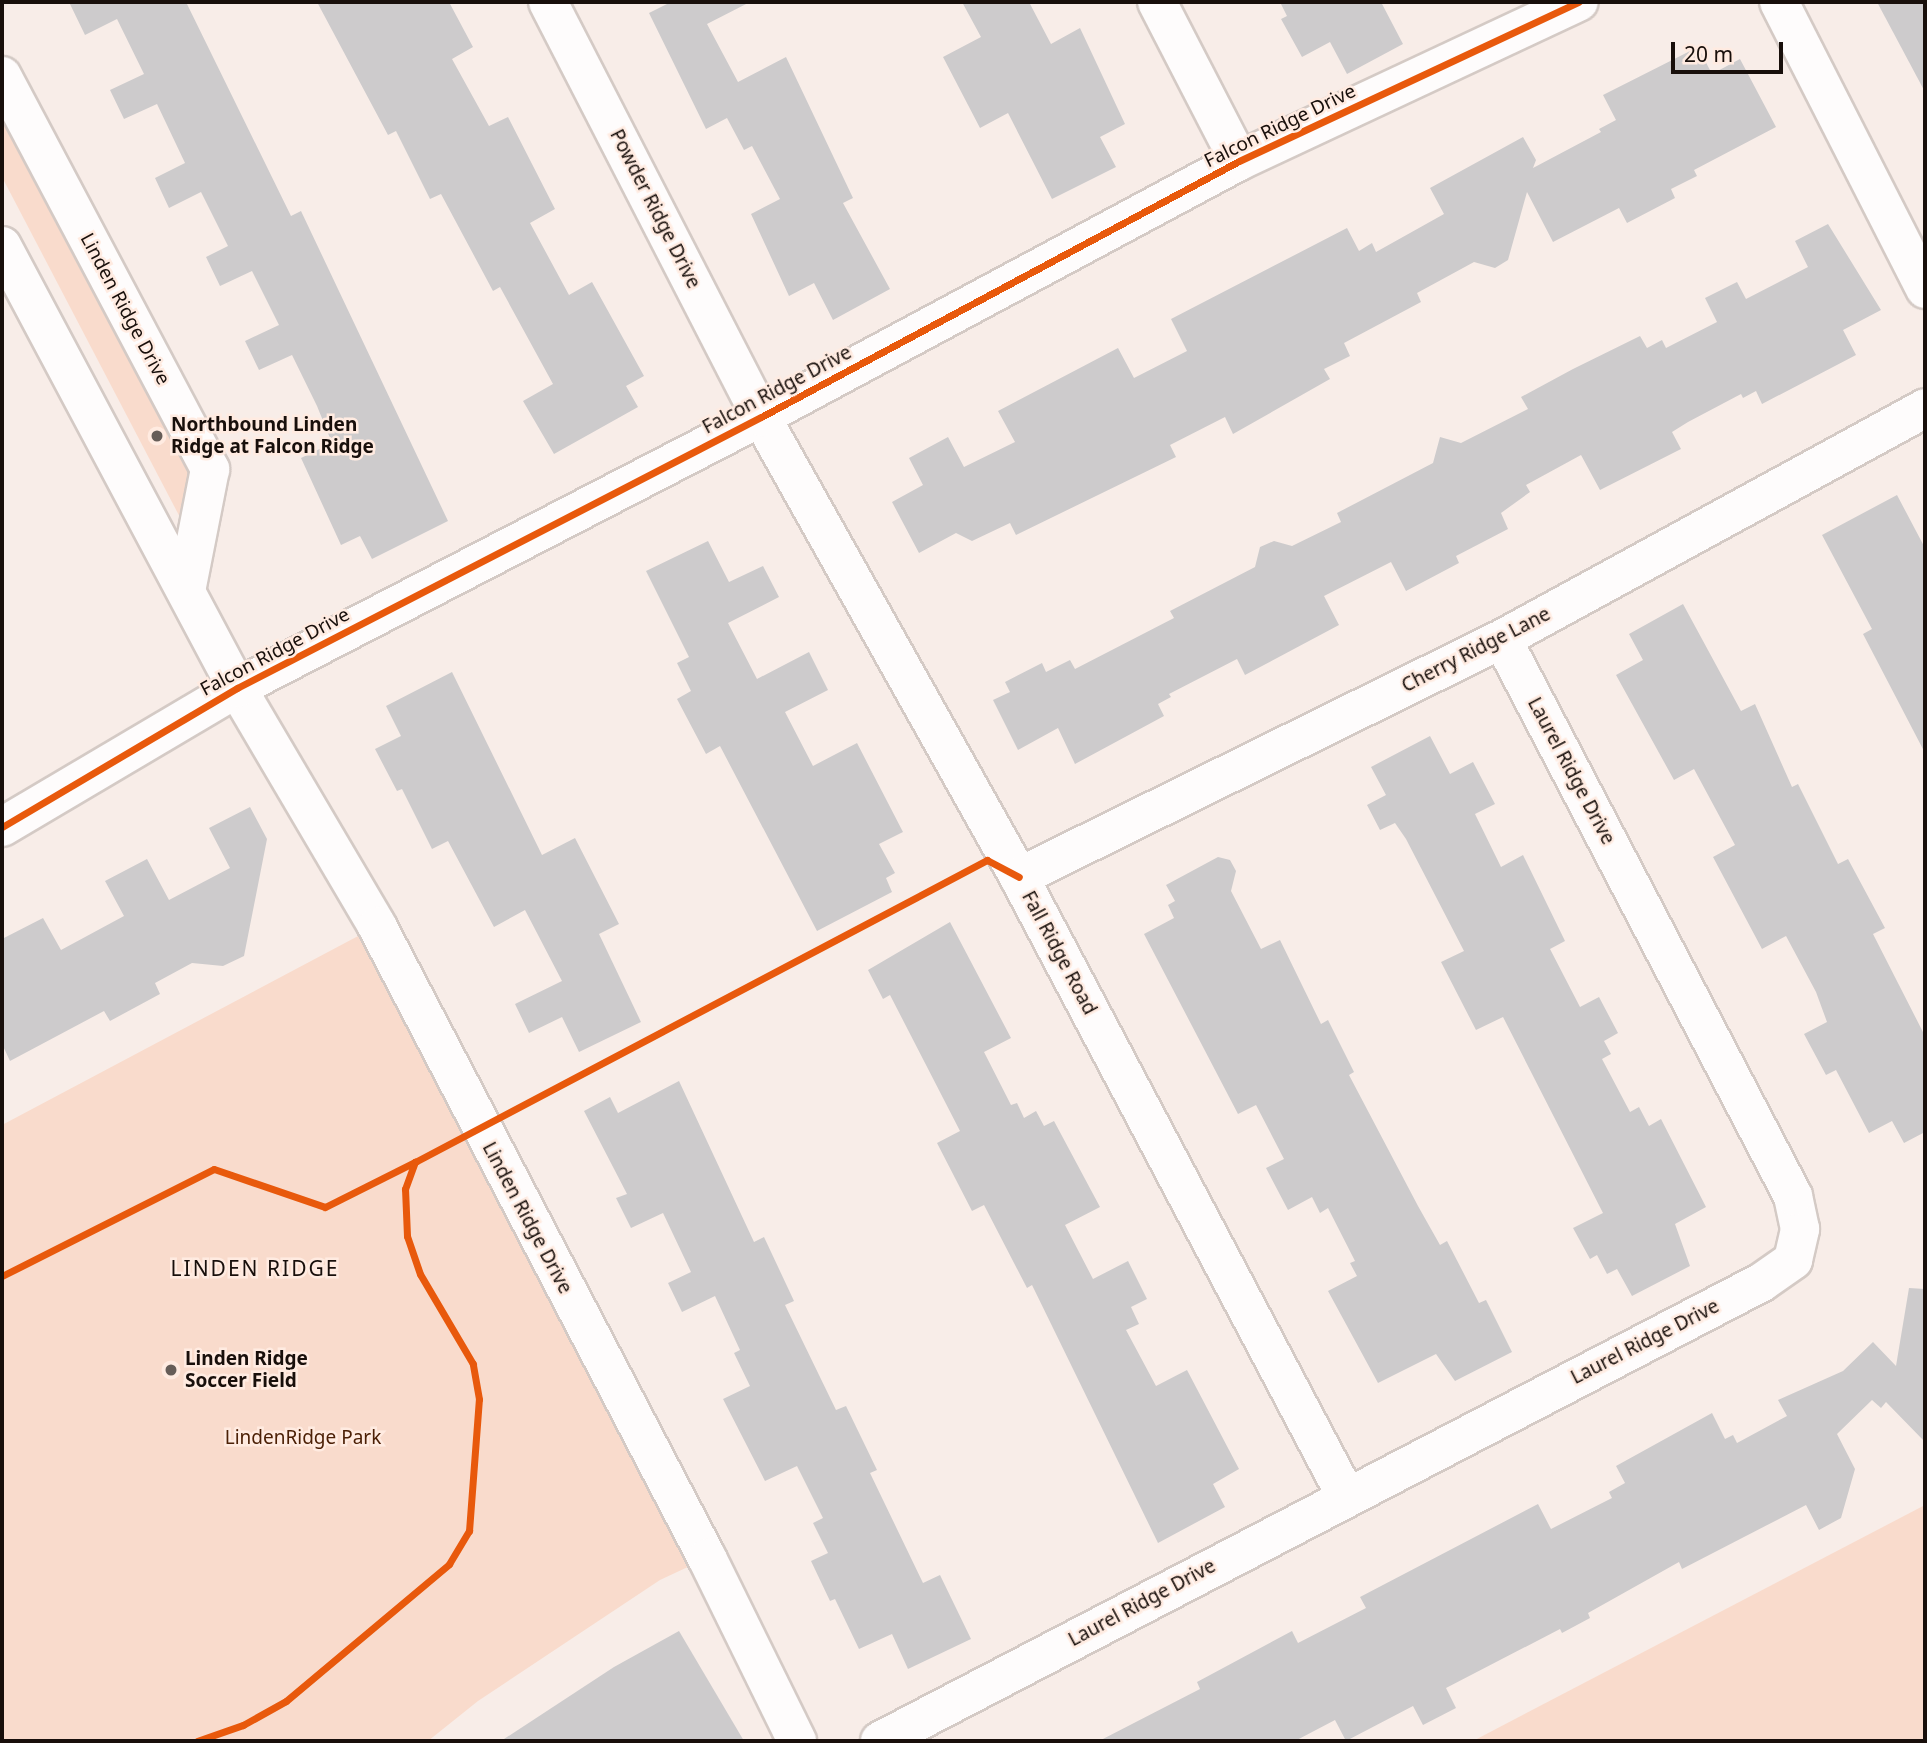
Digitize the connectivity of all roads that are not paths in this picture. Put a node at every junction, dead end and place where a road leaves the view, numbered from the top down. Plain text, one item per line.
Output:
1 (548, 2) edge
2 (1157, 2) edge
3 (1579, 2) edge
4 (1779, 2) edge
5 (2, 76) edge
6 (1239, 161) junction
7 (2, 246) edge
8 (1925, 289) edge
9 (1925, 408) edge
10 (761, 417) junction
11 (186, 591) junction
12 (1502, 639) junction
13 (237, 688) junction
14 (2, 827) edge
15 (1019, 877) junction
16 (1346, 1496) junction
17 (797, 1741) edge
18 (880, 1741) edge

1 - 10 street, Powder Ridge Drive
2 - 6 street
3 - 6 street, Falcon Ridge Drive
4 - 8 street
5 - 11 street, Linden Ridge Drive
6 - 10 street, Falcon Ridge Drive
7 - 11 street, Linden Ridge Drive
9 - 12 street, Cherry Ridge Lane
10 - 13 street, Falcon Ridge Drive
10 - 15 street, Fall Ridge Road
11 - 13 street, Linden Ridge Drive
12 - 15 street, Cherry Ridge Lane
12 - 16 street, Laurel Ridge Drive
13 - 14 street, Falcon Ridge Drive
13 - 17 street, Linden Ridge Drive
15 - 16 street, Fall Ridge Road
16 - 18 street, Laurel Ridge Drive

